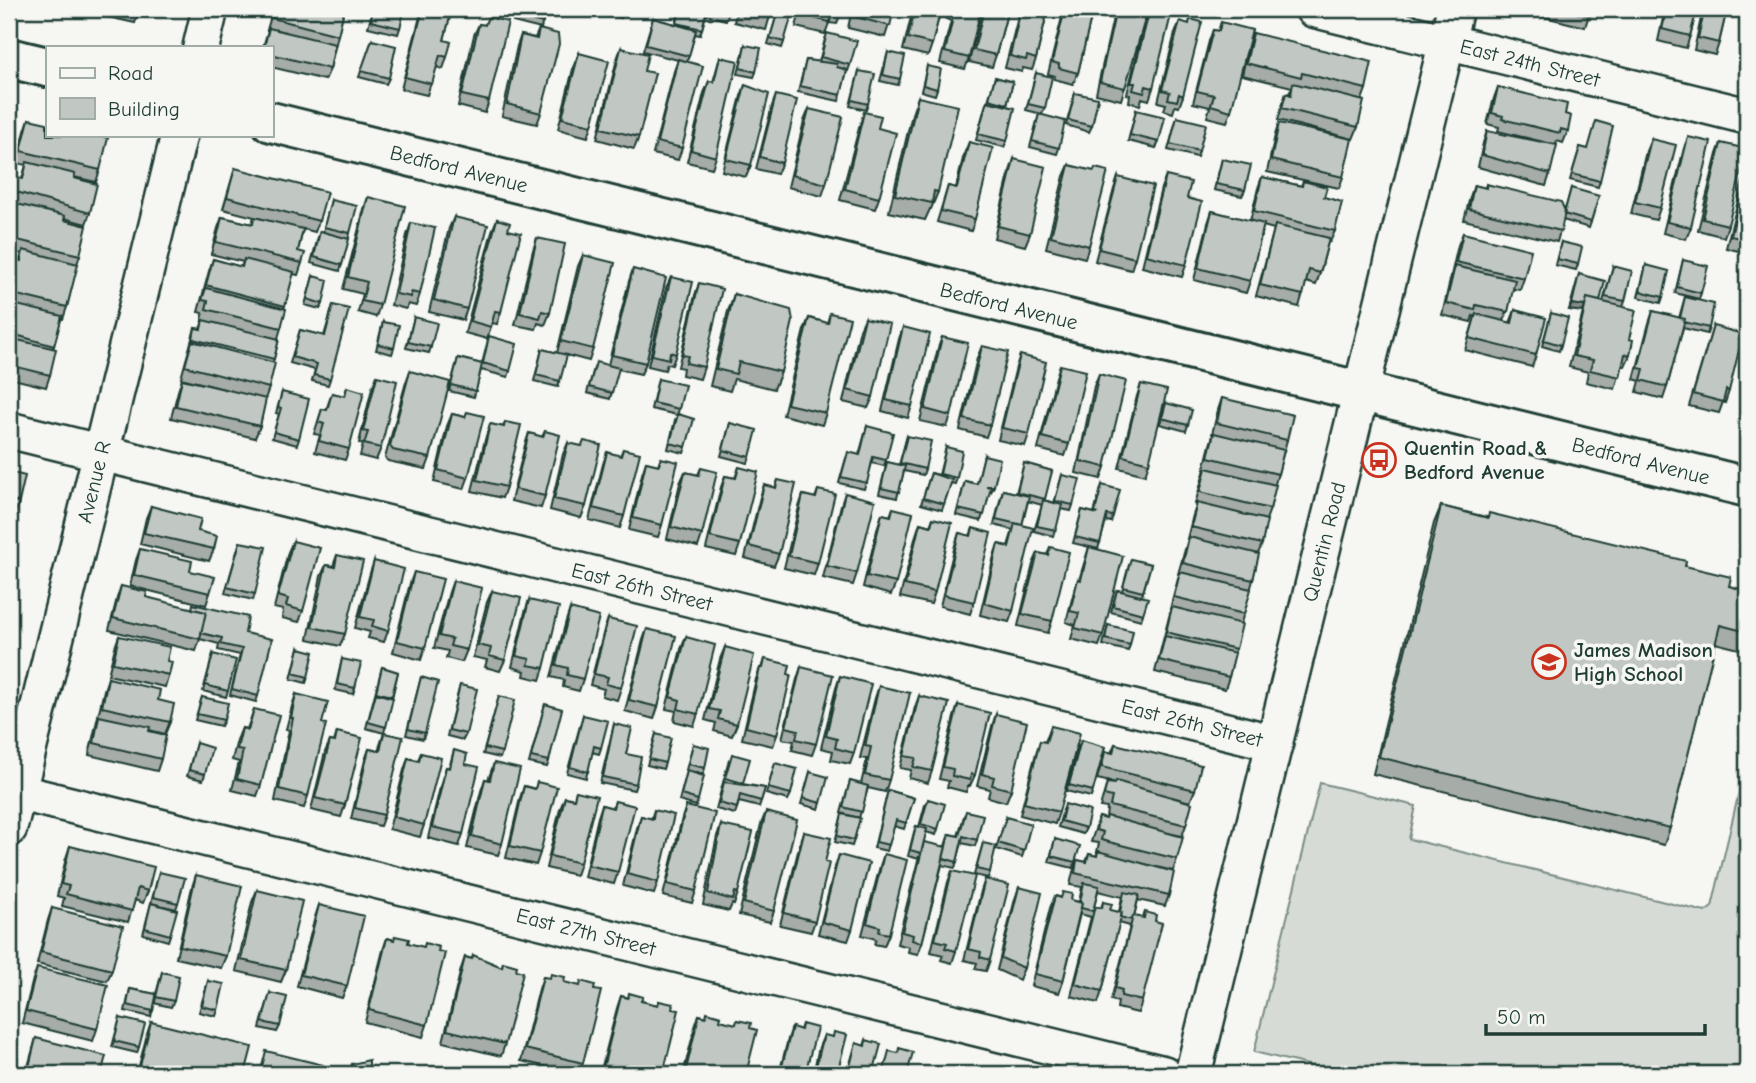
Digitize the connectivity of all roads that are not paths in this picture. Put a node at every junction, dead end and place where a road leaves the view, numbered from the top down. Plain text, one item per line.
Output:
1 (210, 9) edge
2 (1313, 9) edge
3 (1455, 9) edge
4 (1447, 42) junction
5 (201, 46) edge
6 (9, 58) edge
7 (46, 67) edge
8 (1747, 116) edge
9 (273, 122) edge
10 (179, 136) edge
11 (1361, 393) junction
12 (9, 430) edge
13 (101, 453) junction
14 (1747, 487) edge
15 (1275, 743) junction
16 (13, 791) edge
17 (9, 828) edge
18 (1164, 1074) edge
19 (1193, 1074) edge

1 - 5 street
2 - 4 street, East 24th Street
3 - 4 street, Quentin Road
4 - 8 street, East 24th Street
4 - 11 street, Quentin Road
6 - 7 main road
9 - 11 main road, Bedford Avenue
10 - 13 street, Avenue R
11 - 14 main road, Bedford Avenue
11 - 15 street, Quentin Road
12 - 13 street, East 26th Street
13 - 15 street, East 26th Street
13 - 16 street, Avenue R
15 - 19 street, Quentin Road
16 - 17 street, Avenue R
16 - 18 street, East 27th Street

